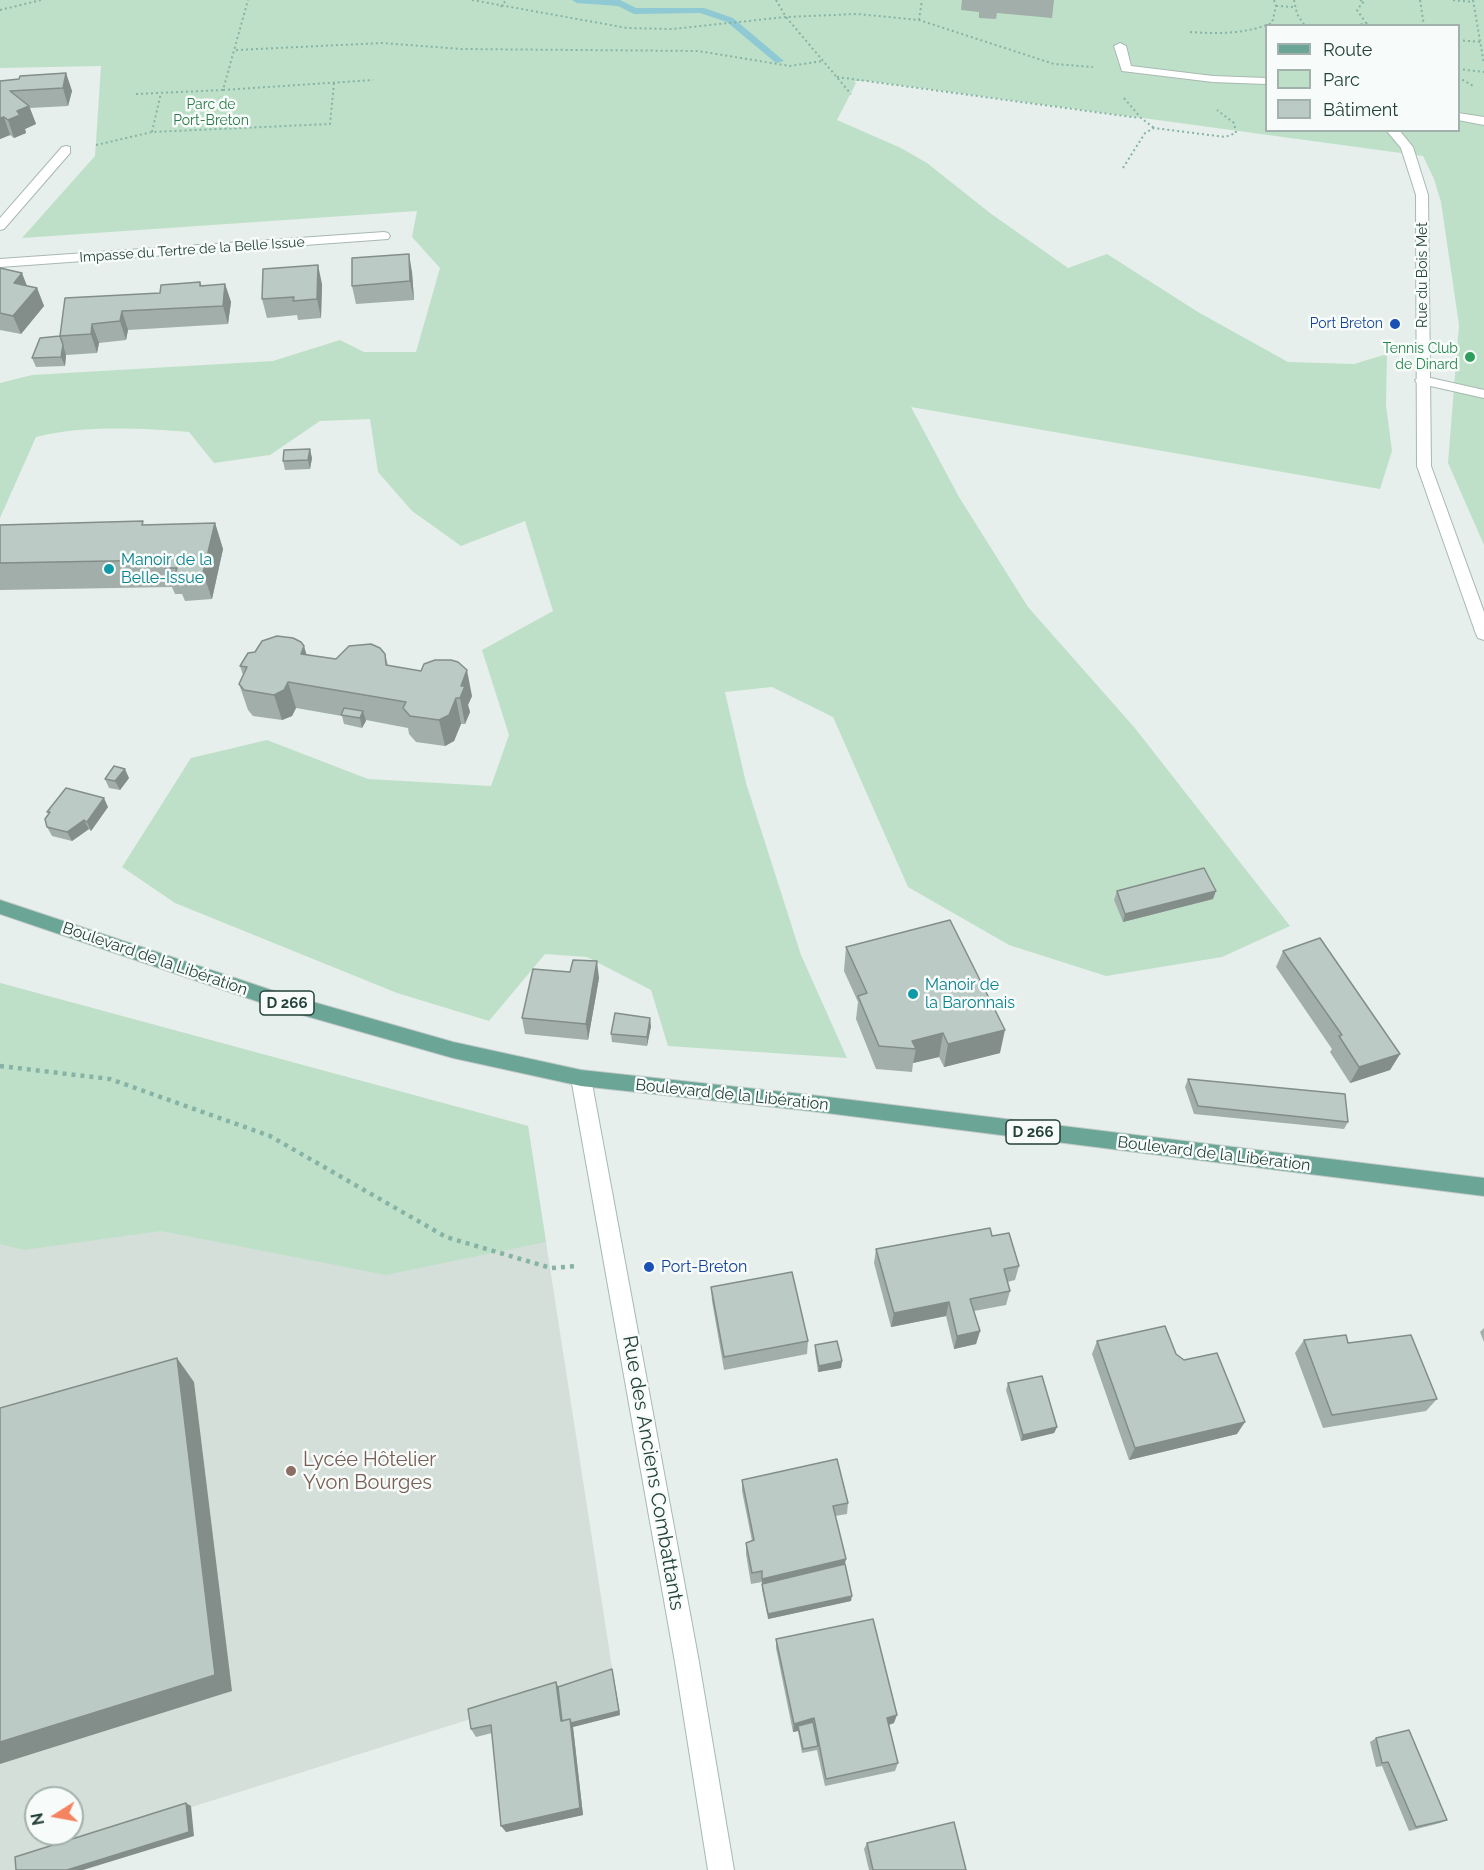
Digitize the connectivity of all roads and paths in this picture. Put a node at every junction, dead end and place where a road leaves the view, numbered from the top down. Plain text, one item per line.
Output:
1 (41, 0) edge
2 (248, 0) edge
3 (472, 0) edge
4 (506, 0) edge
5 (776, 0) edge
6 (922, 0) edge
7 (1274, 0) edge
8 (1294, 0) edge
9 (1364, 0) edge
10 (1420, 0) edge
11 (1454, 0) edge
12 (1473, 1) edge
13 (1276, 6) junction
14 (501, 7) junction
15 (1295, 7) junction
16 (0, 10) edge
17 (786, 17) junction
18 (919, 20) junction
19 (1366, 23) joint
20 (1270, 24) edge
21 (1304, 24) edge
22 (1363, 24) edge
23 (1424, 24) edge
24 (1265, 26) edge
25 (1190, 32) dead end
26 (1460, 40) edge
27 (1480, 42) junction
28 (1120, 46) dead end
29 (236, 50) junction
30 (823, 61) junction
31 (1484, 64) edge
32 (1126, 69) junction
33 (1460, 69) edge
34 (1484, 72) edge
35 (837, 77) junction
36 (1197, 78) junction
37 (373, 80) dead end
38 (1265, 81) edge
39 (334, 83) junction
40 (223, 90) junction
41 (161, 93) junction
42 (136, 94) dead end
43 (851, 94) dead end
44 (1124, 100) dead end
45 (1460, 116) edge
46 (1141, 118) junction
47 (1484, 121) edge
48 (1154, 128) junction
49 (152, 132) junction
50 (1394, 132) edge
51 (96, 145) dead end
52 (66, 150) dead end
53 (1123, 168) dead end
54 (0, 225) edge
55 (384, 236) dead end
56 (0, 263) edge
57 (1422, 380) junction
58 (1484, 394) edge
59 (1484, 634) edge
60 (0, 907) edge
61 (0, 1066) edge
62 (581, 1078) junction
63 (1484, 1187) edge
64 (615, 1263) junction
65 (721, 1870) edge

1 - 16 path
2 - 29 path
3 - 14 path
4 - 14 path
5 - 17 path
6 - 18 path
7 - 13 path
8 - 15 path
9 - 19 path
10 - 23 path
11 - 12 path
12 - 27 path
13 - 15 path
13 - 20 path
14 - 17 path
15 - 21 path
17 - 18 path
17 - 30 path
18 - 32 path
19 - 22 path
24 - 25 path
26 - 27 path
27 - 31 path
28 - 32 street
29 - 30 path
29 - 40 path
30 - 35 path
32 - 36 street
33 - 34 path
35 - 43 path
35 - 46 path
36 - 38 street
36 - 48 path
37 - 39 path
39 - 40 path
39 - 49 path
40 - 41 path
41 - 42 path
41 - 49 path
44 - 46 path
45 - 47 street
46 - 48 path
48 - 53 path
49 - 51 path
50 - 57 street, Rue du Bois Met
52 - 54 street
55 - 56 street, Impasse du Tertre de la Belle Issue
57 - 58 street
57 - 59 street, Rue du Bois Met
60 - 62 main road, Boulevard de la Libération / D 266
61 - 64 path
62 - 63 main road, Boulevard de la Libération / D 266
62 - 64 street, Rue des Anciens Combattants
64 - 65 street, Rue des Anciens Combattants

